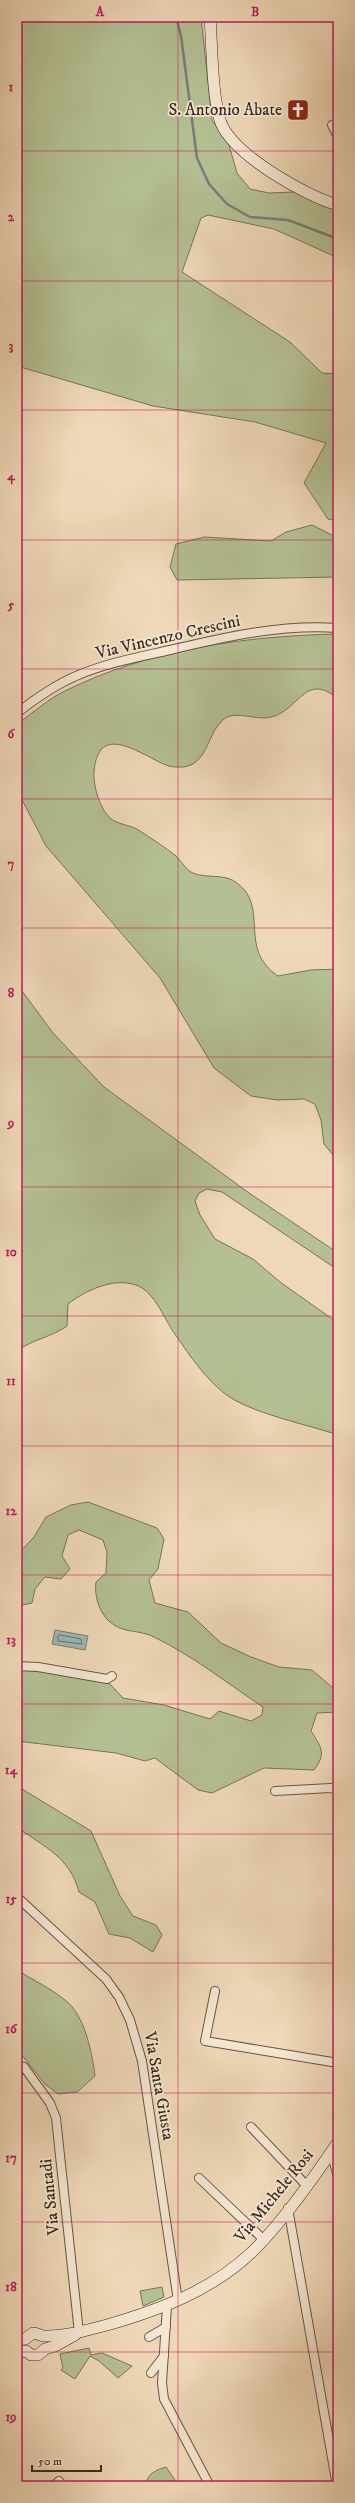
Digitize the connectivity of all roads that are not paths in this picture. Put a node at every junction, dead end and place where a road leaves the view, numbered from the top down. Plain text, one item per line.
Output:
1 (210, 17) edge
2 (332, 126) dead end
3 (338, 137) edge
4 (338, 205) edge
5 (338, 628) edge
6 (17, 713) edge
7 (17, 1666) edge
8 (112, 1676) dead end
9 (275, 1791) dead end
10 (338, 1791) edge
11 (17, 1897) edge
12 (215, 1991) dead end
13 (338, 2063) edge
14 (24, 2067) dead end
15 (251, 2127) dead end
16 (338, 2142) edge
17 (331, 2152) junction
18 (338, 2177) edge
19 (199, 2178) dead end
20 (306, 2185) junction
21 (288, 2208) junction
22 (264, 2239) junction
23 (178, 2301) junction
24 (167, 2306) junction
25 (166, 2327) junction
26 (79, 2333) junction
27 (43, 2336) junction
28 (149, 2337) dead end
29 (21, 2340) edge
30 (45, 2348) junction
31 (21, 2351) edge
32 (164, 2356) junction
33 (151, 2373) dead end
34 (53, 2486) edge
35 (63, 2486) edge
36 (210, 2486) edge
37 (337, 2486) edge

1 - 4 street
2 - 3 street
5 - 6 street, Via Vincenzo Crescini
7 - 8 street
9 - 10 street
11 - 23 street, Via Santa Giusta
12 - 13 street
14 - 26 street, Via Santadi
15 - 20 street
16 - 17 street, Via Michele Rosi
17 - 18 street
17 - 20 street, Via Michele Rosi
19 - 22 street
20 - 21 street, Via Michele Rosi
21 - 22 street, Via Michele Rosi
21 - 37 street
22 - 23 street, Via Michele Rosi
23 - 24 street, Via Michele Rosi
24 - 25 street
24 - 26 street, Via Michele Rosi
25 - 28 street
25 - 32 street
26 - 27 street, Via Michele Rosi
26 - 30 street, Via Michele Rosi
27 - 29 street, Via Michele Rosi
27 - 30 street
29 - 31 street
30 - 31 street, Via Michele Rosi
32 - 33 street
32 - 36 street
34 - 35 street

